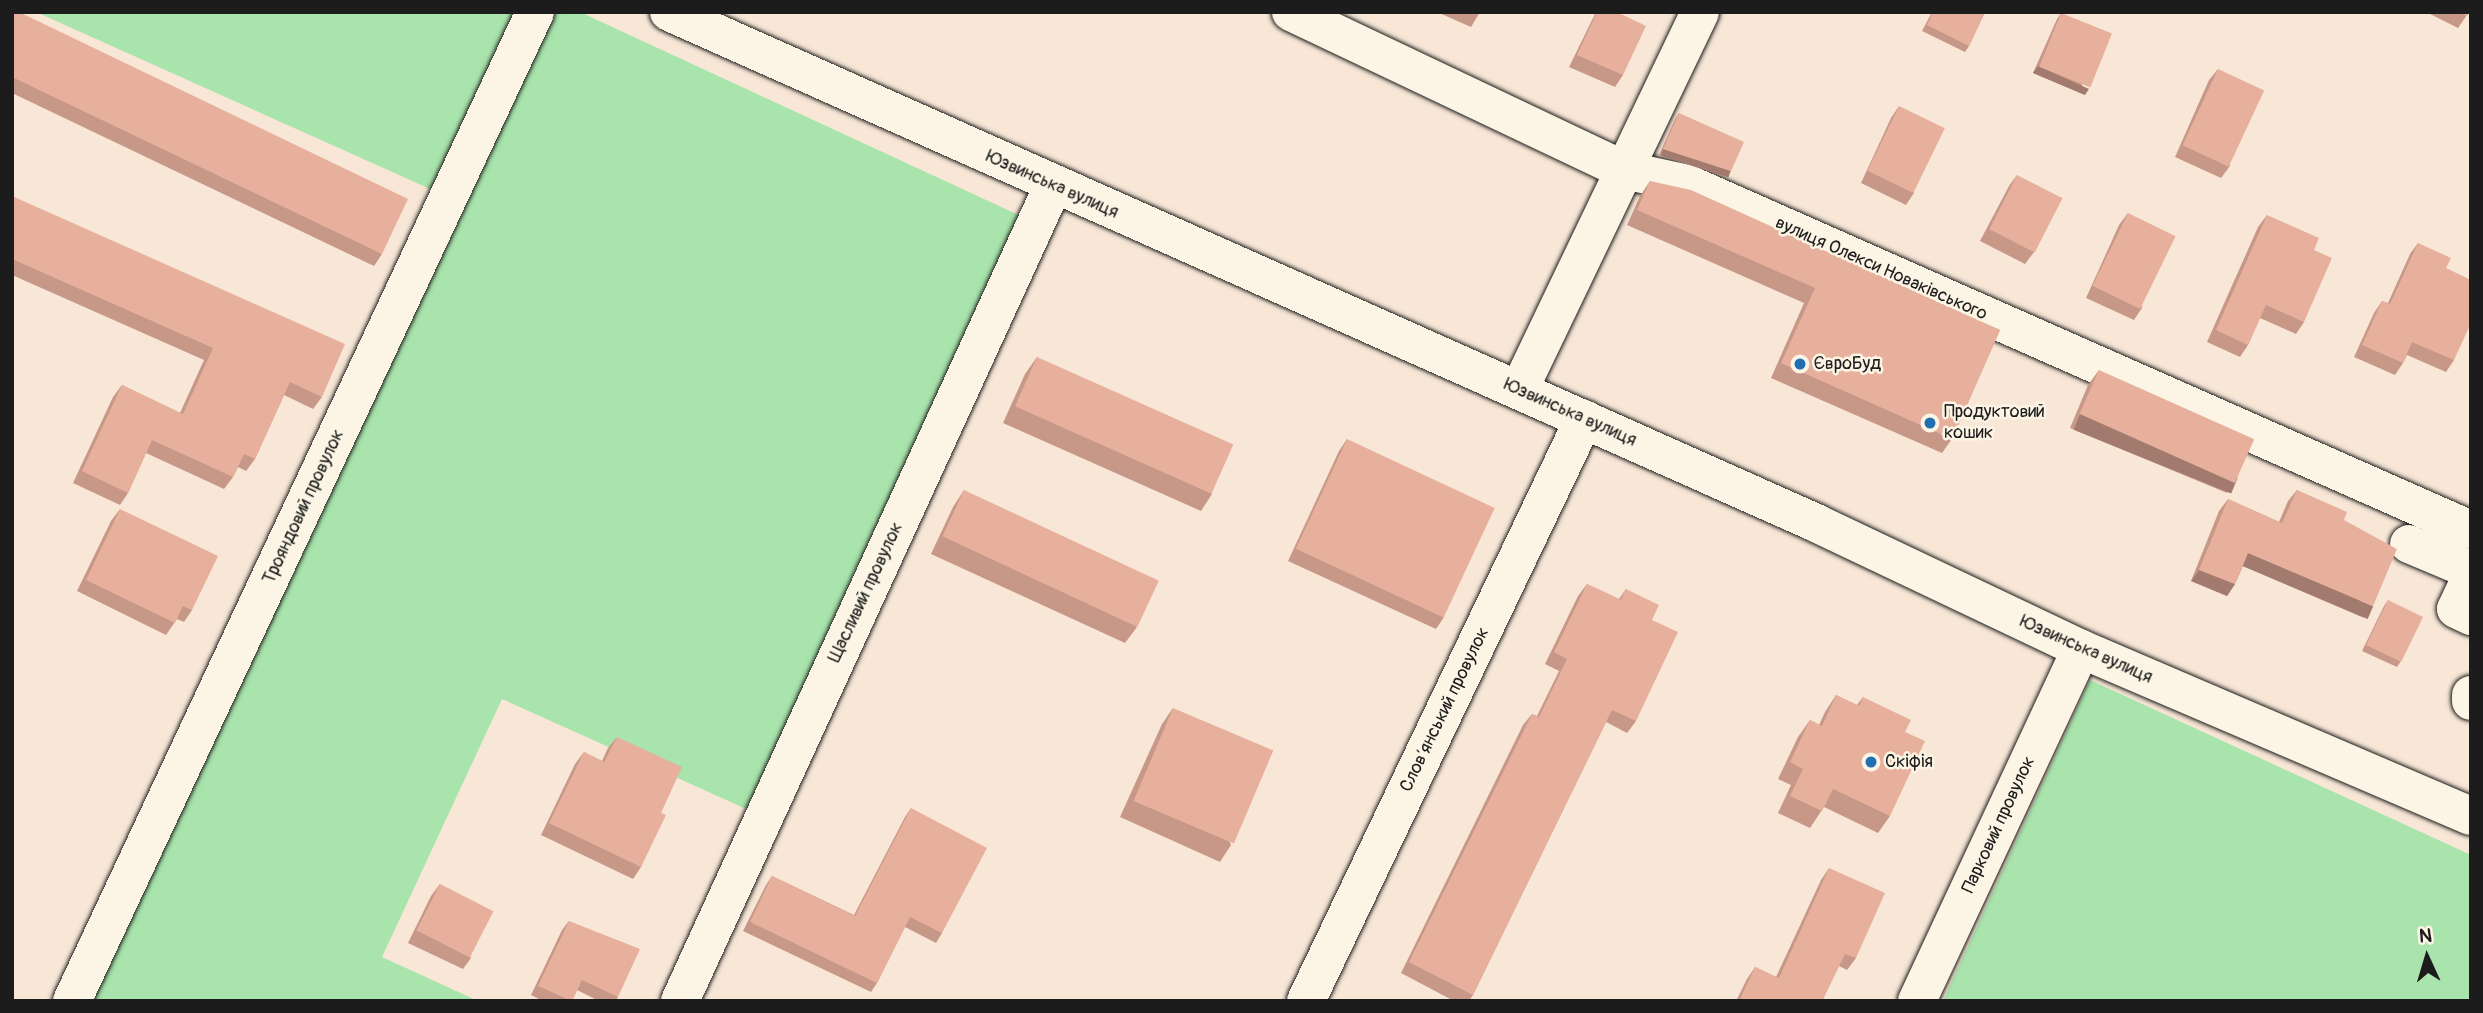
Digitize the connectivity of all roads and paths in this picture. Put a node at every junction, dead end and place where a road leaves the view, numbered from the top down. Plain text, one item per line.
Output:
1 (535, 12) edge
2 (669, 12) edge
3 (1290, 12) edge
4 (1700, 12) edge
5 (1624, 170) junction
6 (1053, 186) junction
7 (1519, 390) junction
8 (1584, 419) junction
9 (2471, 530) edge
10 (2409, 544) dead end
11 (2471, 570) edge
12 (2471, 577) edge
13 (2471, 616) edge
14 (2081, 649) junction
15 (2471, 695) edge
16 (2471, 701) edge
17 (2470, 814) edge
18 (72, 1001) edge
19 (680, 1001) edge
20 (1306, 1001) edge
21 (1917, 1001) edge

1 - 18 street, Трояндовий провулок
2 - 6 street, Юзвинська вулиця
3 - 5 street, вулиця Олекси Новаківського
4 - 5 street
5 - 7 street
5 - 9 street, вулиця Олекси Новаківського
6 - 7 street, Юзвинська вулиця
6 - 19 street, Щасливий провулок
7 - 8 street, Юзвинська вулиця
8 - 14 street, Юзвинська вулиця
8 - 20 street, Словʼянський провулок
10 - 11 street
12 - 13 street
14 - 17 street, Юзвинська вулиця
14 - 21 street, Парковий провулок
15 - 16 street

